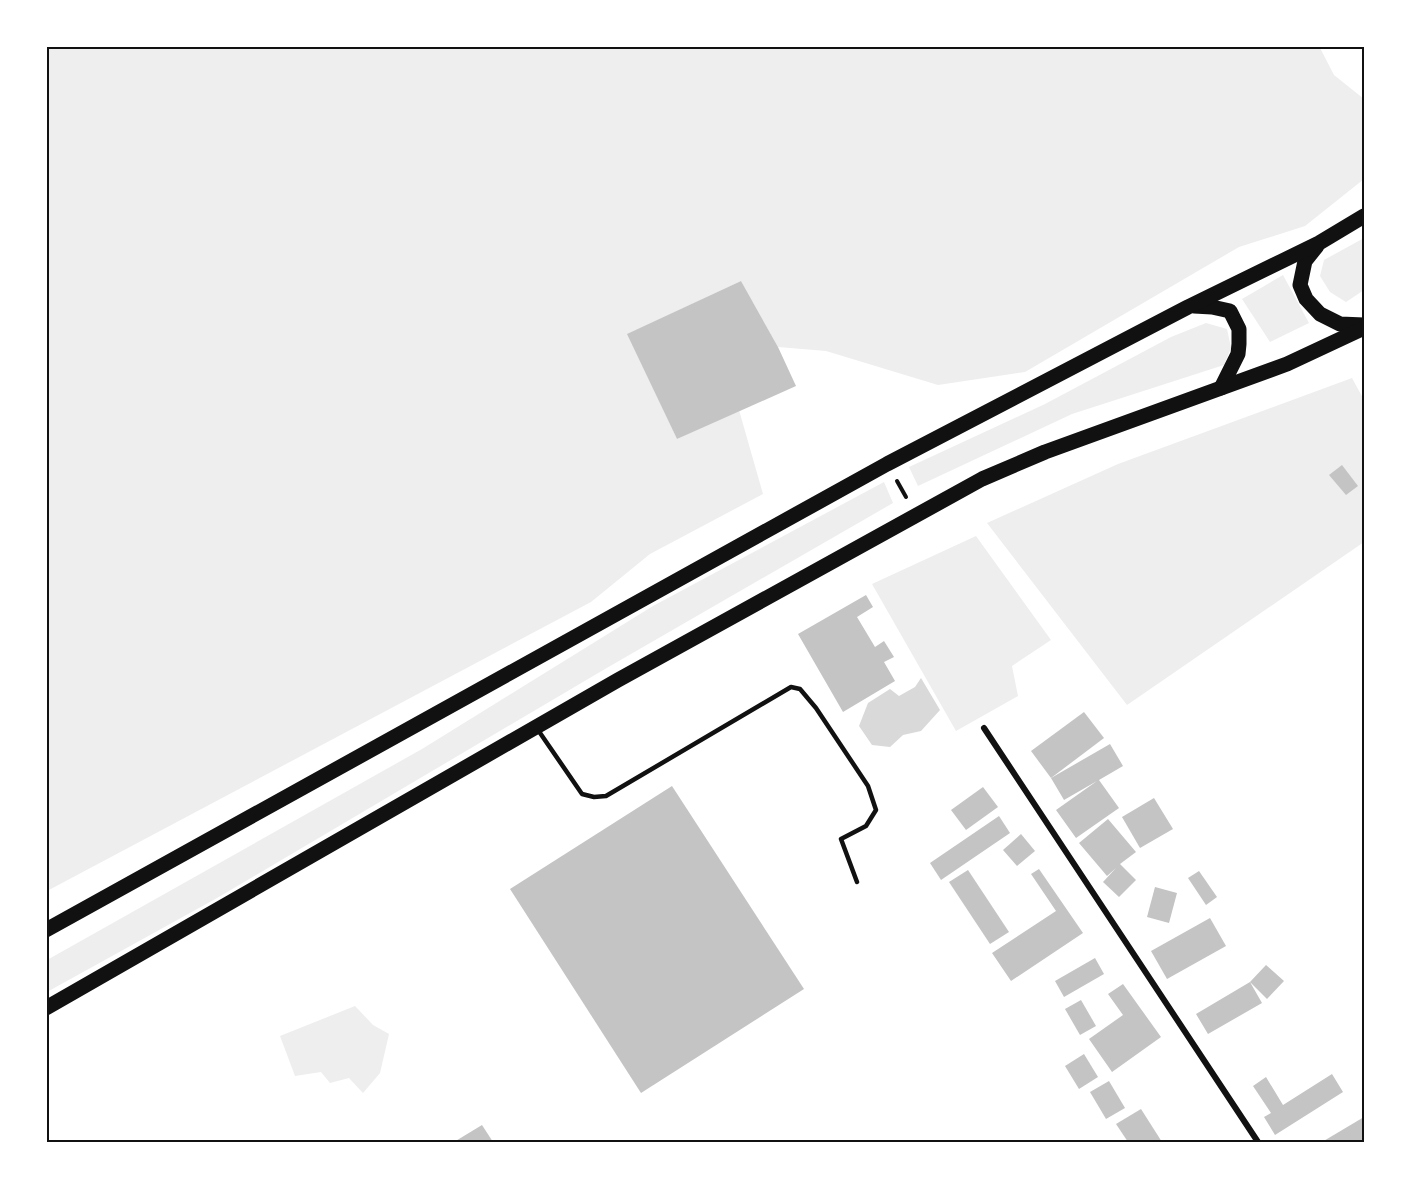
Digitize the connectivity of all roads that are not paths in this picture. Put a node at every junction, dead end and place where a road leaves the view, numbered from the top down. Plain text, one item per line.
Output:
1 (1365, 216) edge
2 (1319, 243) junction
3 (1188, 307) junction
4 (1365, 327) edge
5 (1221, 388) junction
6 (536, 727) junction
7 (984, 728) dead end
8 (857, 882) dead end
9 (46, 930) edge
10 (46, 1008) edge
11 (1258, 1143) edge

1 - 2 main road
2 - 3 main road
2 - 4 main road
3 - 5 main road
3 - 9 main road
4 - 5 main road
5 - 6 main road
6 - 8 lane
6 - 10 main road
7 - 11 street

